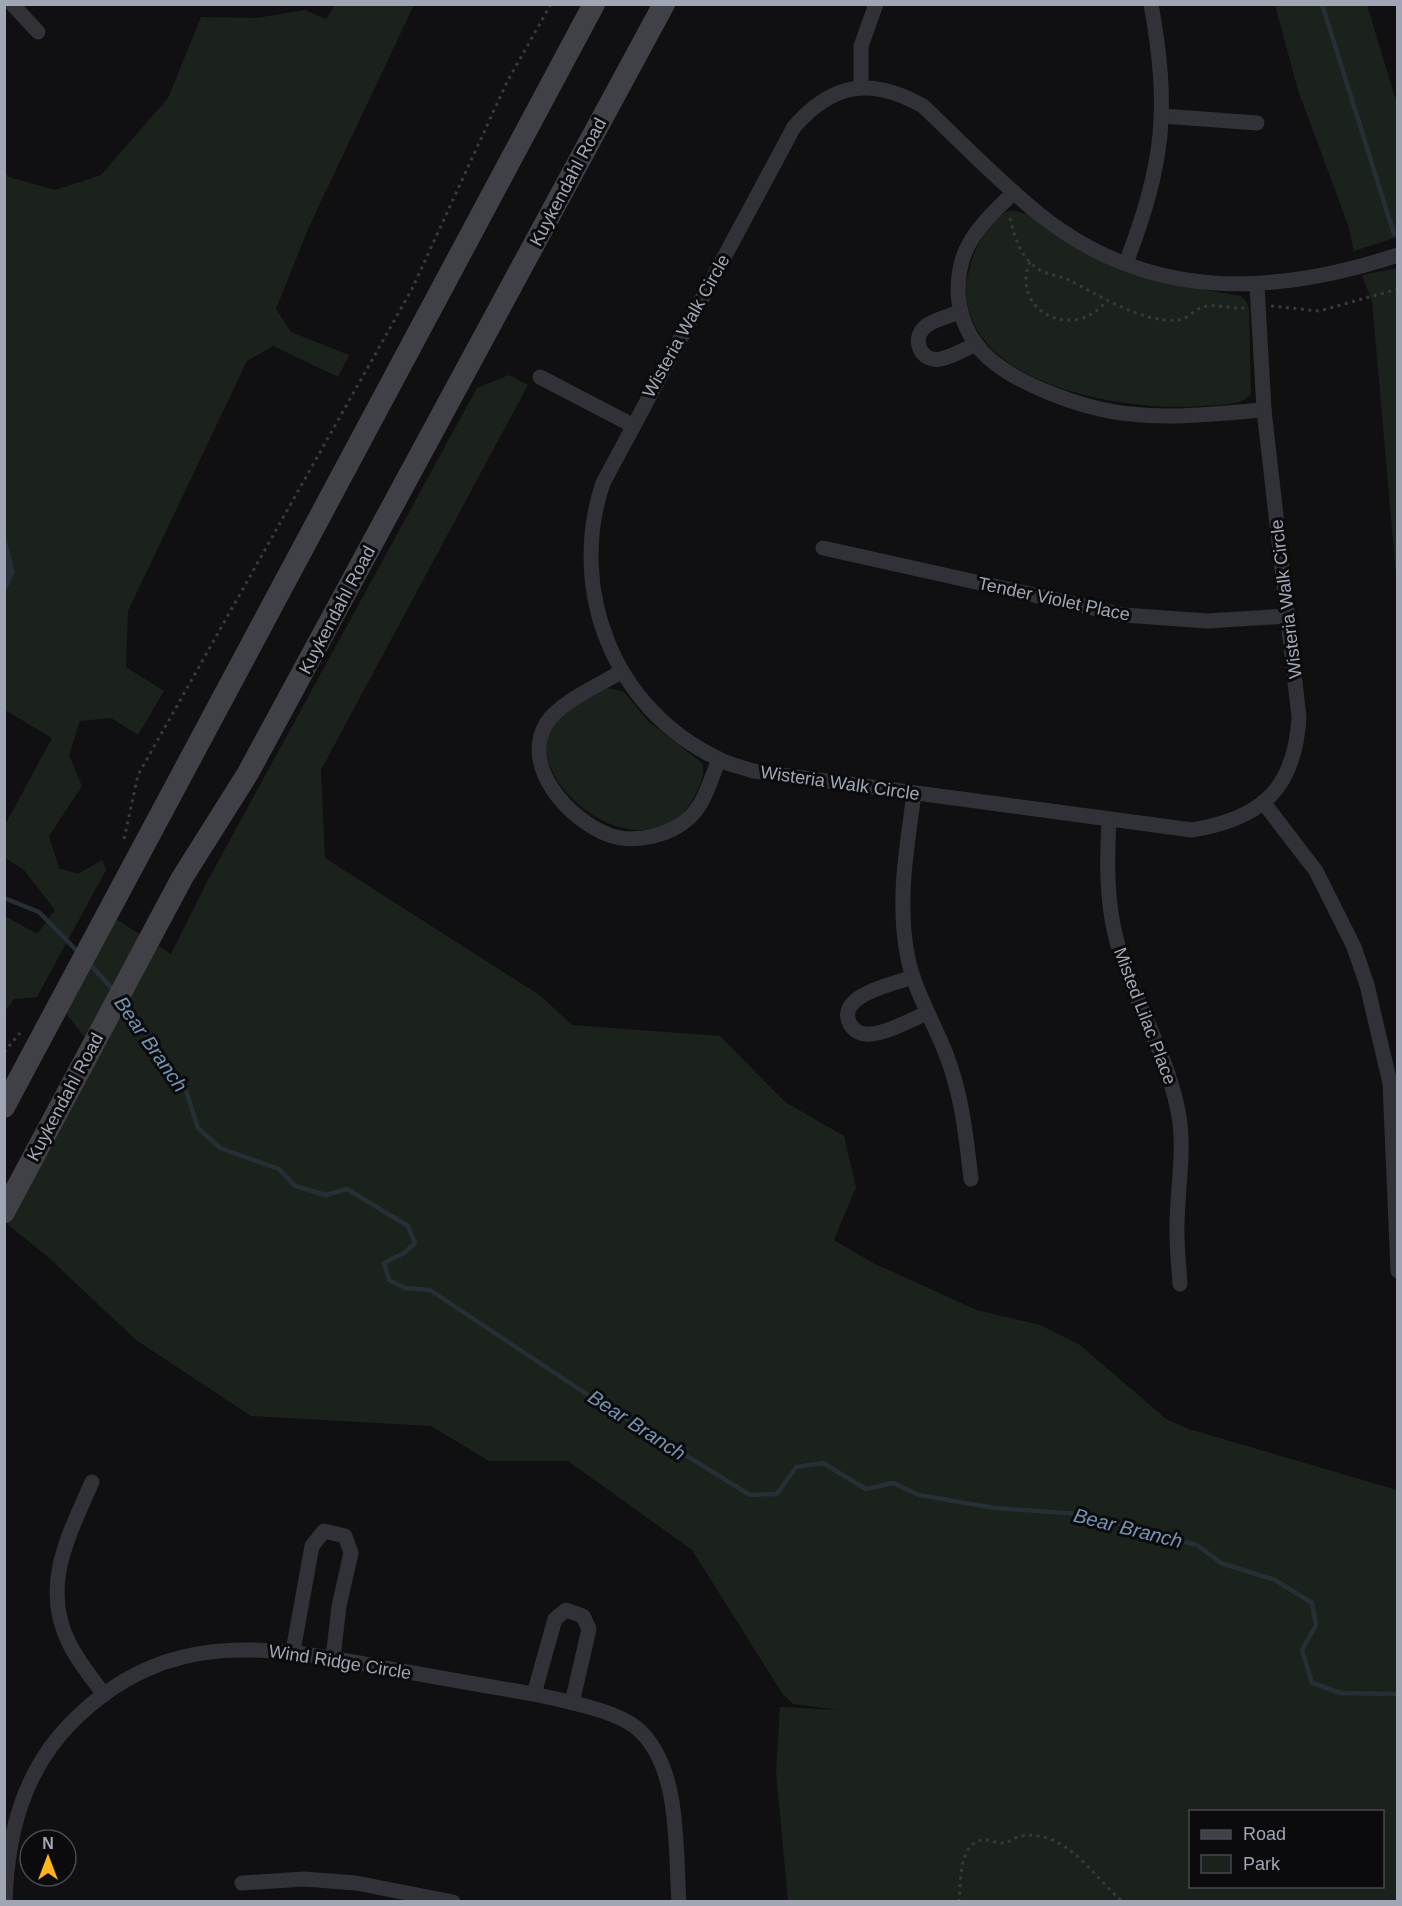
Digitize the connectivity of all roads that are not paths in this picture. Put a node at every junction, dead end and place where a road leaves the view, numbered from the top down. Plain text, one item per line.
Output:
1 (12, 4) edge
2 (594, 4) edge
3 (664, 4) edge
4 (876, 4) edge
5 (1151, 4) edge
6 (38, 32) dead end
7 (861, 87) junction
8 (1163, 116) junction
9 (1257, 123) dead end
10 (1014, 192) junction
11 (1398, 255) edge
12 (1126, 263) junction
13 (1257, 285) junction
14 (961, 312) junction
15 (976, 344) junction
16 (540, 377) dead end
17 (1264, 410) junction
18 (632, 425) junction
19 (823, 548) dead end
20 (1288, 616) junction
21 (621, 672) junction
22 (719, 760) junction
23 (914, 794) junction
24 (1263, 802) junction
25 (1109, 820) junction
26 (913, 977) junction
27 (927, 1013) junction
28 (4, 1107) edge
29 (971, 1179) dead end
30 (4, 1212) edge
31 (1398, 1271) edge
32 (1180, 1284) dead end
33 (92, 1482) dead end
34 (293, 1651) junction
35 (333, 1658) junction
36 (534, 1694) junction
37 (104, 1695) junction
38 (572, 1703) junction
39 (242, 1883) dead end
40 (5, 1902) edge
41 (453, 1902) edge
42 (679, 1902) edge

1 - 6 street
2 - 28 main road
3 - 30 main road, Kuykendahl Road
4 - 7 street
5 - 8 street
7 - 10 street, Wisteria Walk Circle
7 - 18 street, Wisteria Walk Circle
8 - 9 street
8 - 12 street
10 - 12 street, Wisteria Walk Circle
10 - 14 street
11 - 13 street, Wisteria Walk Circle
12 - 13 street, Wisteria Walk Circle
13 - 17 street, Wisteria Walk Circle
14 - 15 street
14 - 15 street
15 - 17 street
16 - 18 street
17 - 20 street, Wisteria Walk Circle
18 - 21 street, Wisteria Walk Circle
19 - 20 street, Tender Violet Place
20 - 24 street, Wisteria Walk Circle
21 - 22 street, Wisteria Walk Circle
21 - 22 street
22 - 23 street, Wisteria Walk Circle
23 - 25 street, Wisteria Walk Circle
23 - 26 street
24 - 25 street, Wisteria Walk Circle
24 - 31 street
25 - 32 street, Misted Lilac Place
26 - 27 street
26 - 27 street
27 - 29 street
33 - 37 street
34 - 35 street, Wind Ridge Circle
34 - 35 street
34 - 37 street, Wind Ridge Circle
35 - 36 street, Wind Ridge Circle
36 - 38 street, Wind Ridge Circle
36 - 38 street
37 - 40 street, Wind Ridge Circle
38 - 42 street, Wind Ridge Circle
39 - 41 street

